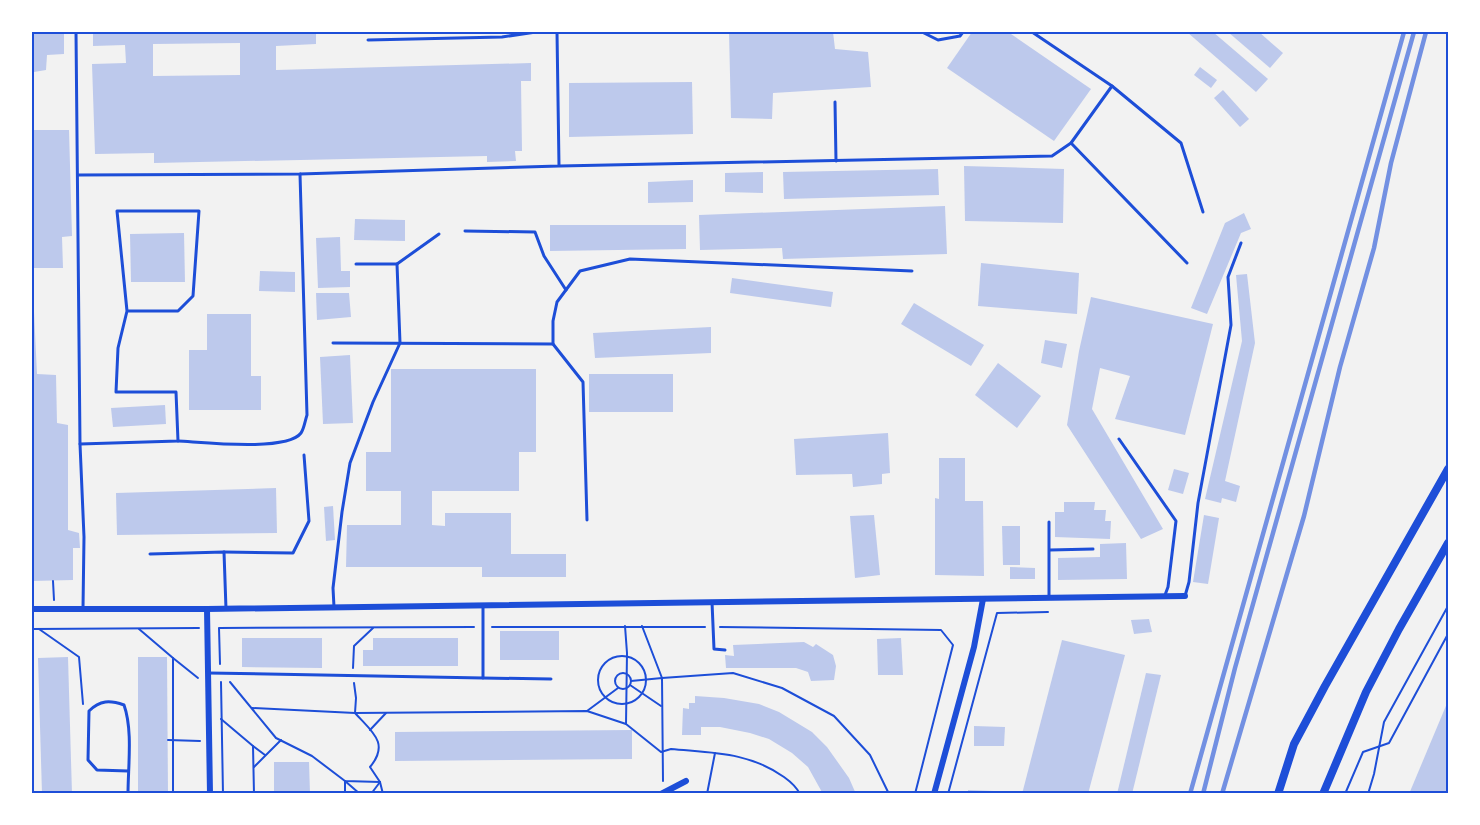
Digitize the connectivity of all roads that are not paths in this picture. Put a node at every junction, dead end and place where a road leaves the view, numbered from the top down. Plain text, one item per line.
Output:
1 (76, 32) edge
2 (536, 32) edge
3 (556, 32) edge
4 (921, 32) edge
5 (963, 32) edge
6 (1032, 32) edge
7 (368, 40) dead end
8 (1112, 86) junction
9 (835, 102) dead end
10 (1071, 143) junction
11 (837, 160) junction
12 (559, 166) junction
13 (300, 174) junction
14 (78, 175) junction
15 (1203, 212) dead end
16 (465, 231) dead end
17 (439, 234) dead end
18 (1241, 243) dead end
19 (1187, 263) dead end
20 (356, 264) dead end
21 (397, 264) junction
22 (912, 271) dead end
23 (566, 290) junction
24 (127, 311) junction
25 (333, 343) dead end
26 (400, 343) junction
27 (553, 344) junction
28 (1119, 439) dead end
29 (178, 441) junction
30 (80, 444) junction
31 (304, 455) dead end
32 (1449, 469) edge
33 (587, 520) dead end
34 (1049, 522) dead end
35 (1449, 543) edge
36 (1093, 549) dead end
37 (1050, 550) junction
38 (224, 552) junction
39 (150, 554) dead end
40 (1185, 596) joint
41 (1164, 597) junction
42 (1049, 598) junction
43 (983, 599) junction
44 (711, 602) junction
45 (483, 605) junction
46 (334, 607) junction
47 (83, 608) junction
48 (32, 609) edge
49 (207, 609) junction
50 (226, 609) junction
51 (725, 650) dead end
52 (208, 676) junction
53 (483, 678) junction
54 (551, 679) dead end
55 (32, 759) edge
56 (128, 771) junction
57 (686, 781) dead end
58 (663, 793) edge
59 (32, 794) edge
60 (128, 794) edge
61 (210, 794) edge
62 (934, 794) edge
63 (1278, 794) edge
64 (1323, 794) edge

1 - 14 lane
2 - 7 lane
3 - 12 lane
4 - 5 lane
6 - 8 lane
8 - 10 lane
8 - 15 lane
9 - 11 lane
10 - 11 lane
10 - 19 lane
11 - 12 lane
12 - 13 lane
13 - 14 lane
13 - 29 lane
14 - 30 lane
16 - 23 lane
17 - 21 lane
18 - 40 lane
20 - 21 lane
21 - 26 lane
22 - 23 lane
23 - 27 lane
24 - 24 lane
24 - 29 lane
25 - 26 lane
26 - 27 lane
26 - 46 lane
27 - 33 lane
28 - 41 lane
29 - 30 lane
30 - 47 lane
31 - 38 lane
32 - 63 main road
34 - 37 lane
35 - 64 main road
36 - 37 lane
37 - 42 lane
38 - 39 lane
38 - 50 lane
40 - 41 street
41 - 42 street
42 - 43 street
43 - 44 street
43 - 62 street
44 - 45 street
44 - 51 lane
45 - 46 street
45 - 53 lane
46 - 50 street
47 - 48 street
47 - 49 street
49 - 50 street
49 - 52 street
52 - 53 lane
52 - 61 street
53 - 54 lane
55 - 59 lane
56 - 56 lane
56 - 60 lane
57 - 58 street

